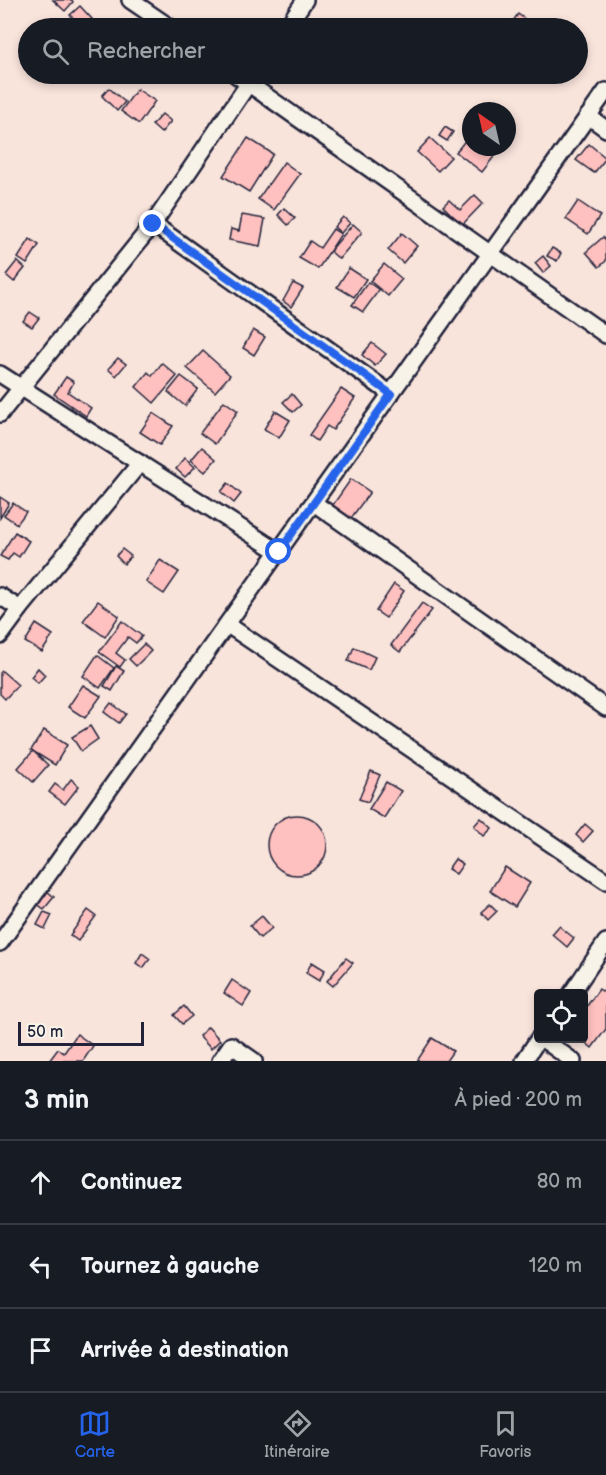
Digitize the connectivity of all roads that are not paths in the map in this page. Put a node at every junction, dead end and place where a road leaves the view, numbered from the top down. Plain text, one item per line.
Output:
1 (131, 0) edge
2 (305, 0) edge
3 (157, 18) edge
4 (293, 18) edge
5 (248, 84) edge
6 (260, 84) edge
7 (606, 91) edge
8 (588, 116) junction
9 (606, 129) edge
10 (153, 224) junction
11 (491, 254) junction
12 (606, 334) edge
13 (0, 374) edge
14 (21, 387) junction
15 (391, 394) junction
16 (0, 414) edge
17 (140, 463) junction
18 (314, 503) junction
19 (279, 552) junction
20 (0, 596) edge
21 (20, 609) junction
22 (228, 625) junction
23 (0, 636) edge
24 (606, 706) edge
25 (606, 881) edge
26 (606, 942) edge
27 (0, 944) edge
28 (574, 989) edge
29 (537, 1043) edge
30 (547, 1043) edge
31 (220, 1061) edge
32 (254, 1061) edge
33 (524, 1061) edge
34 (573, 1061) edge

1 - 3 street
2 - 4 street
5 - 10 street
6 - 11 street
7 - 8 street
8 - 9 street
8 - 11 street
10 - 14 street
10 - 15 street
11 - 12 street
11 - 15 street
13 - 14 street
14 - 16 street
14 - 17 street
15 - 18 street
17 - 19 street
17 - 21 street
18 - 19 street
18 - 24 street
19 - 22 street
20 - 21 street
21 - 23 street
22 - 25 street
22 - 27 street
26 - 28 street
29 - 33 street
30 - 34 street
31 - 32 street

